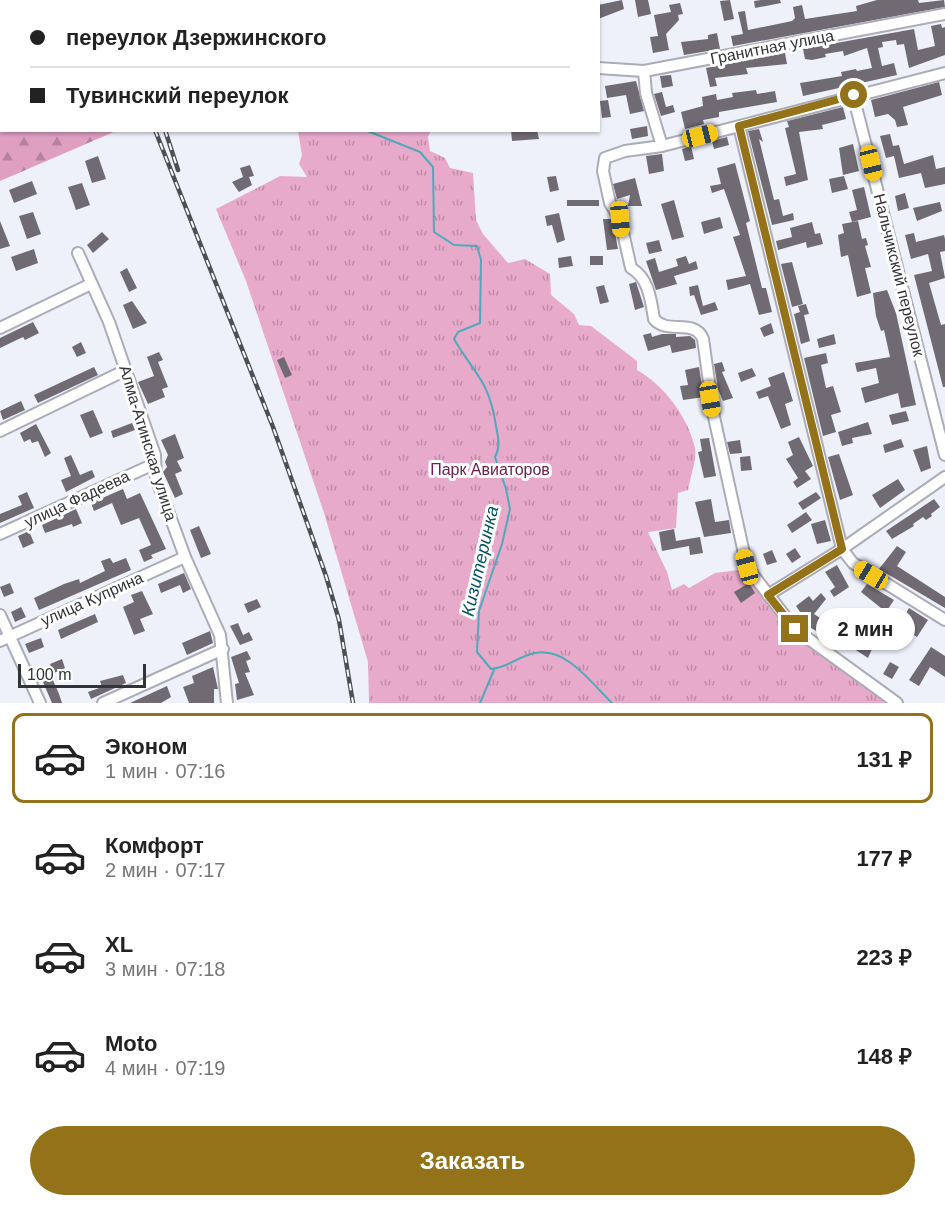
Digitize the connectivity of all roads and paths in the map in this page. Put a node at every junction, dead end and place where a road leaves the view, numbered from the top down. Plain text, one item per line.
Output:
1 (945, 14) edge
2 (600, 68) edge
3 (644, 71) junction
4 (945, 73) edge
5 (854, 95) junction
6 (739, 126) junction
7 (662, 146) junction
8 (78, 253) dead end
9 (91, 284) junction
10 (0, 328) edge
11 (126, 370) junction
12 (0, 431) edge
13 (945, 455) edge
14 (154, 464) junction
15 (945, 477) edge
16 (0, 534) edge
17 (842, 549) junction
18 (185, 557) junction
19 (768, 595) junction
20 (0, 615) edge
21 (945, 620) edge
22 (5, 638) edge
23 (223, 648) junction
24 (40, 703) edge
25 (103, 703) edge
26 (228, 703) edge
27 (897, 703) edge

1 - 3 street, Гранитная улица
2 - 3 street, Гранитная улица
3 - 7 street
4 - 5 street
5 - 6 street
5 - 13 street, Нальчикский переулок
6 - 7 street
6 - 17 street
7 - 19 street
8 - 9 street, Алма-Атинская улица
9 - 10 street
9 - 11 street, Алма-Атинская улица
11 - 12 street
11 - 14 street, Алма-Атинская улица
14 - 16 street, улица Фадеева
14 - 18 street, Алма-Атинская улица
15 - 17 street
17 - 19 street
17 - 21 street
18 - 22 street, улица Куприна
18 - 23 street, Алма-Атинская улица
19 - 27 street
20 - 22 street
22 - 24 street
23 - 25 street
23 - 26 street, Алма-Атинская улица

